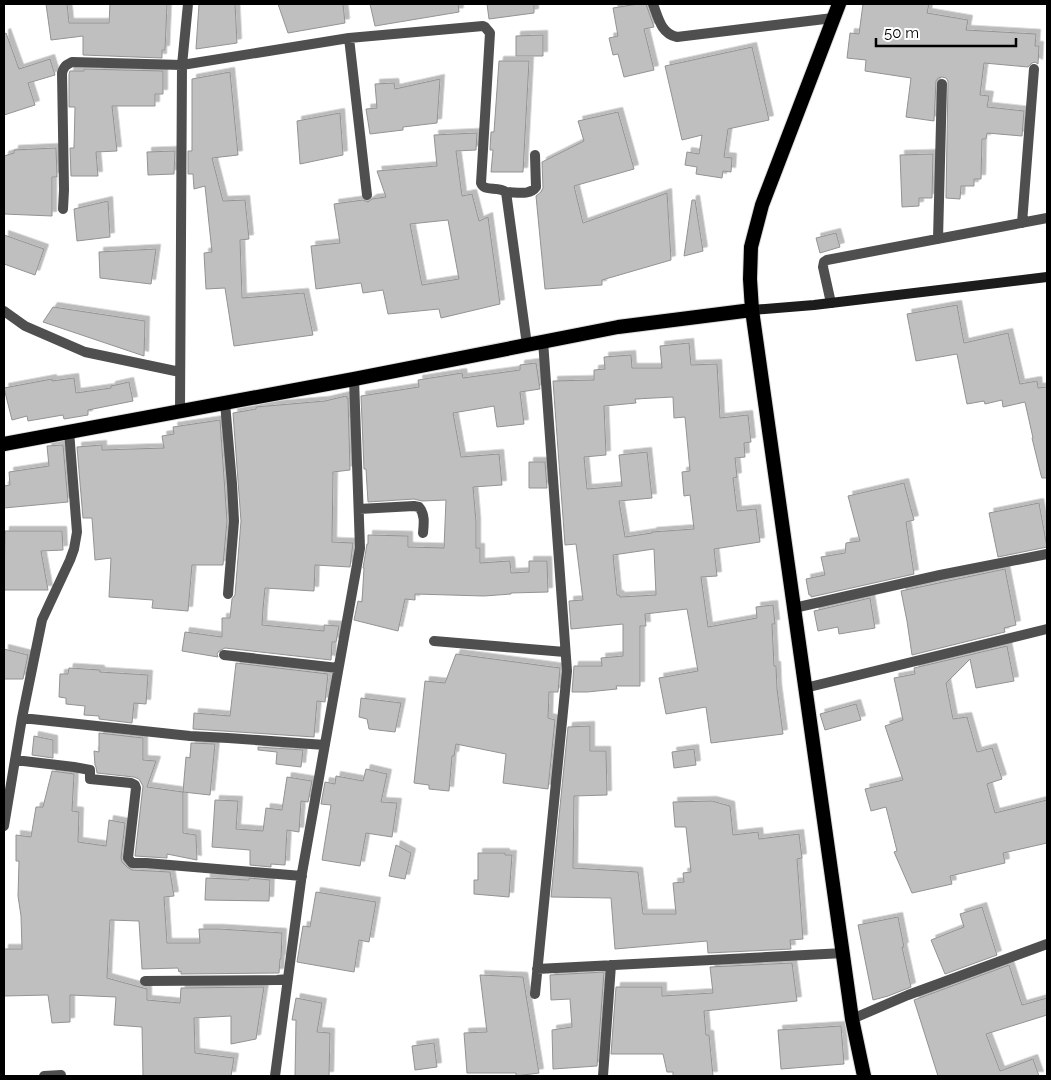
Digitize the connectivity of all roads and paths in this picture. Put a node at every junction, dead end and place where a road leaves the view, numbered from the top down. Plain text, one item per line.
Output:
1 (188, 4) edge
2 (653, 4) edge
3 (839, 4) edge
4 (833, 18) junction
5 (349, 38) junction
6 (182, 65) junction
7 (1034, 69) dead end
8 (942, 84) dead end
9 (535, 155) dead end
10 (506, 192) junction
11 (367, 196) dead end
12 (63, 209) dead end
13 (1047, 218) edge
14 (1022, 223) junction
15 (938, 239) junction
16 (1047, 277) edge
17 (830, 303) junction
18 (752, 310) junction
19 (4, 311) edge
20 (543, 341) junction
21 (527, 345) junction
22 (180, 372) junction
23 (354, 379) junction
24 (225, 402) junction
25 (180, 411) junction
26 (70, 431) junction
27 (4, 444) edge
28 (359, 509) junction
29 (423, 533) dead end
30 (1047, 554) edge
31 (228, 594) dead end
32 (794, 608) junction
33 (1047, 629) edge
34 (434, 641) dead end
35 (565, 652) junction
36 (224, 655) dead end
37 (338, 668) junction
38 (805, 688) junction
39 (22, 718) junction
40 (325, 745) junction
41 (15, 760) junction
42 (4, 820) edge
43 (302, 876) junction
44 (1047, 944) edge
45 (844, 953) junction
46 (611, 965) junction
47 (537, 970) junction
48 (288, 979) junction
49 (145, 981) dead end
50 (534, 994) dead end
51 (852, 1018) junction
52 (61, 1075) dead end
53 (44, 1076) edge
54 (275, 1076) edge
55 (603, 1076) edge
56 (864, 1076) edge

1 - 6 street
2 - 4 street
3 - 4 highway
4 - 18 highway
5 - 6 street
5 - 10 street
5 - 11 street
6 - 12 street
6 - 22 street
7 - 14 street
8 - 15 street
9 - 10 street
10 - 21 street
13 - 14 street
14 - 15 street
15 - 17 street
16 - 17 main road
17 - 18 main road
18 - 20 highway
18 - 32 highway
19 - 22 street
20 - 21 highway
20 - 35 street
21 - 23 highway
22 - 25 street
23 - 24 highway
23 - 28 street
24 - 25 highway
24 - 31 street
25 - 26 highway
26 - 27 highway
26 - 39 street
28 - 29 street
28 - 37 street
30 - 32 street
32 - 38 highway
33 - 38 street
34 - 35 street
35 - 47 street
36 - 37 street
37 - 40 street
38 - 45 highway
39 - 40 street
39 - 41 street
40 - 43 street
41 - 42 street
41 - 43 street
43 - 48 street
44 - 51 street
45 - 46 street
45 - 51 highway
46 - 47 street
46 - 55 street
47 - 50 street
48 - 49 street
48 - 54 street
51 - 56 highway
52 - 53 street

